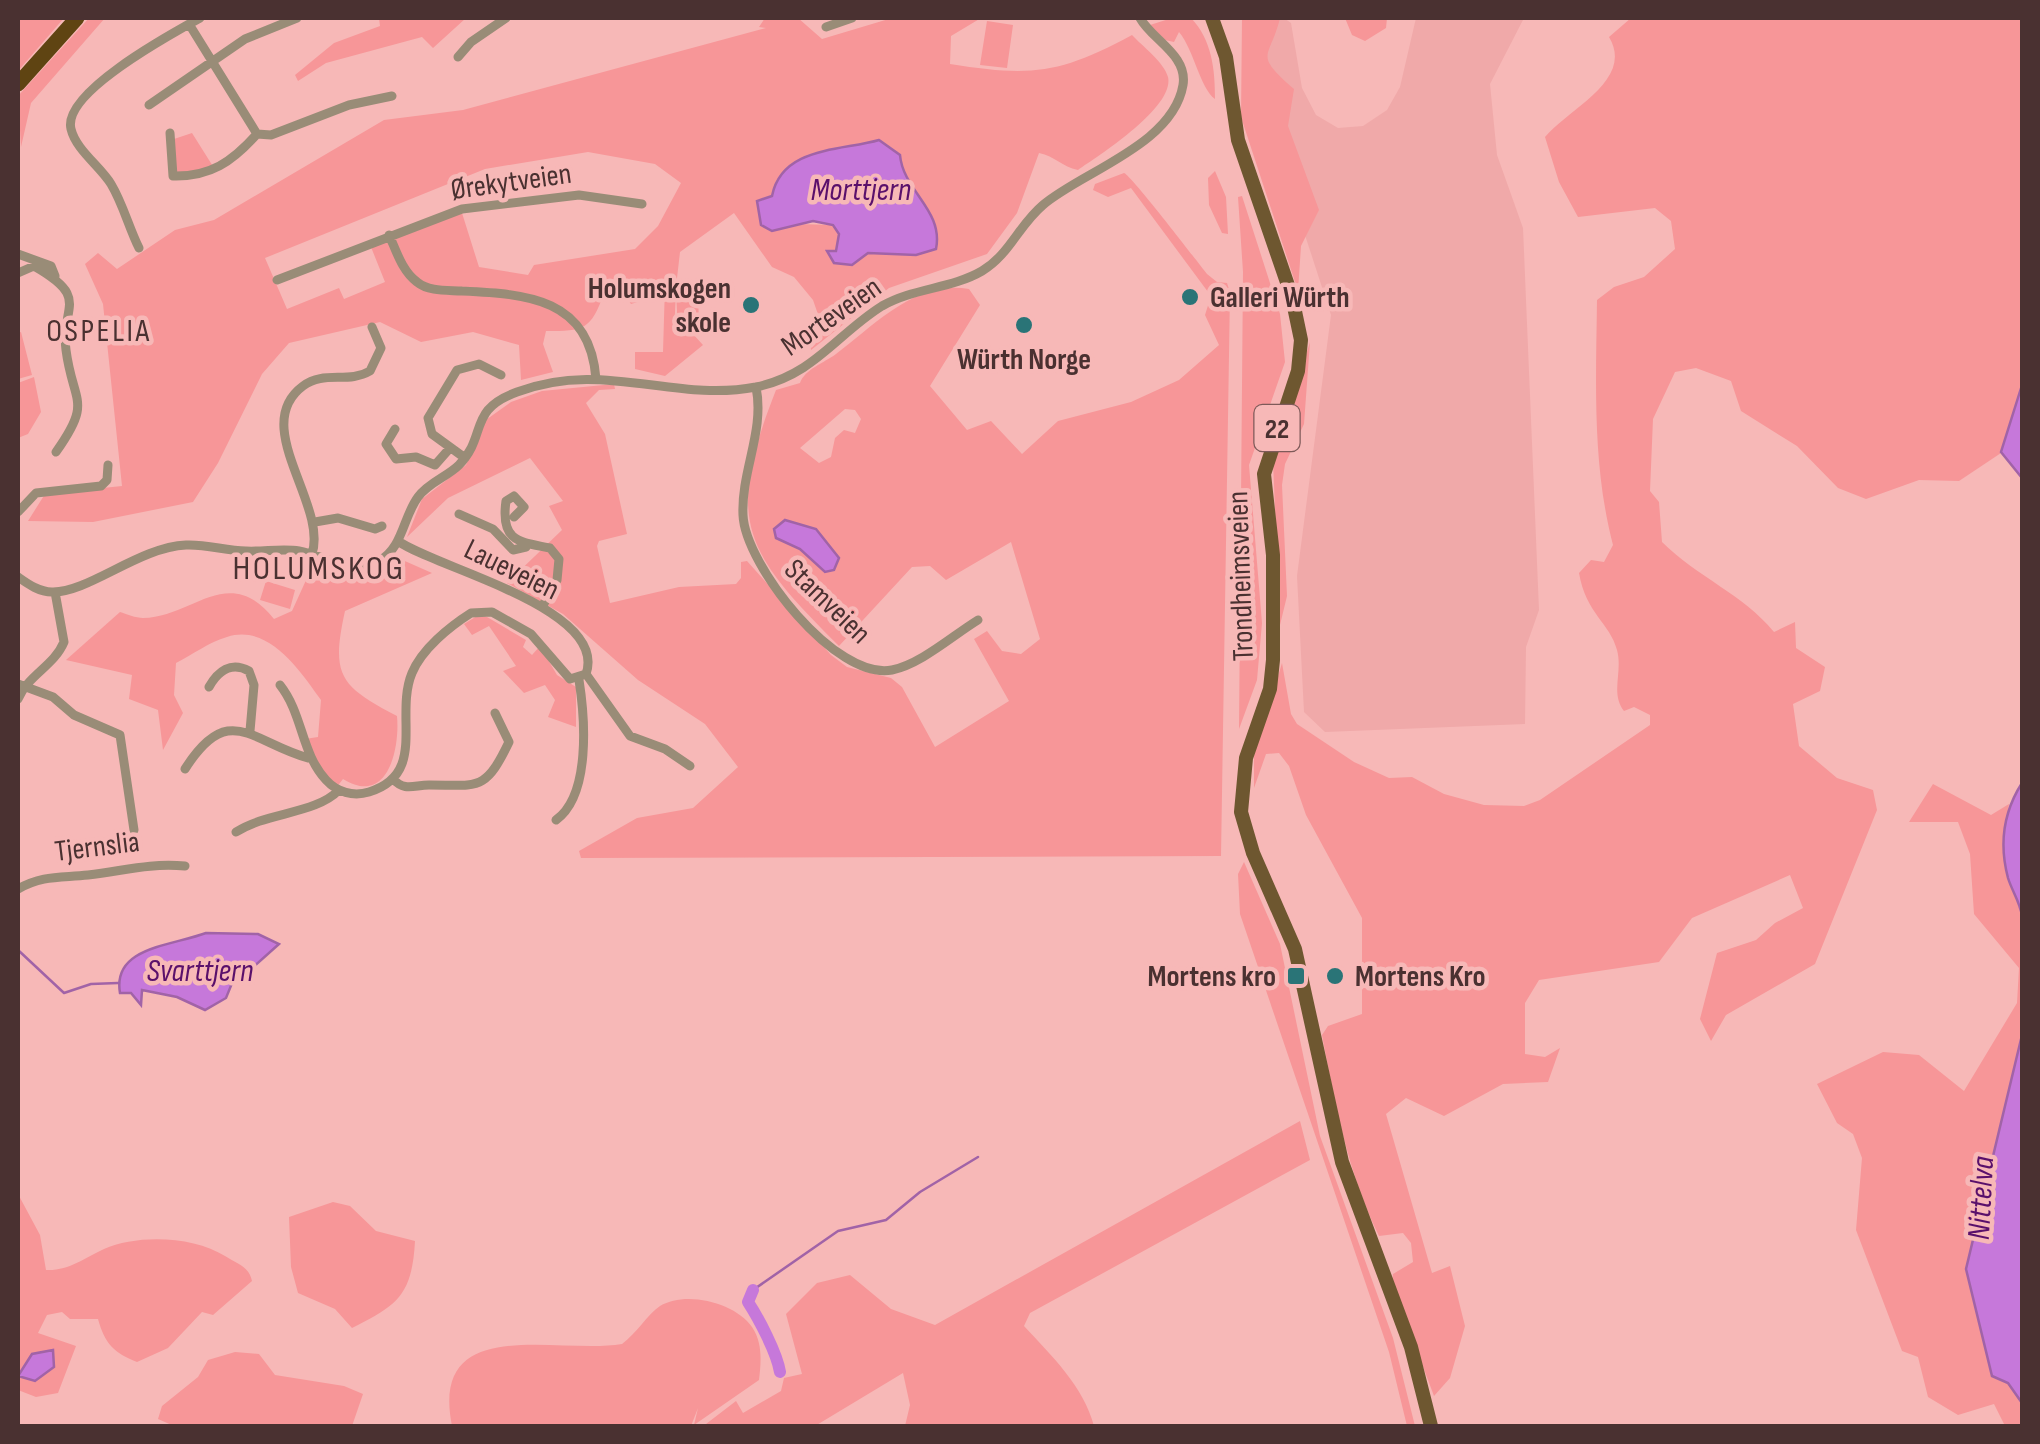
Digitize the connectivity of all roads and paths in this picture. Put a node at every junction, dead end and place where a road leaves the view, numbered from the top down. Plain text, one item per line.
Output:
1 (77, 18) edge
2 (200, 18) edge
3 (297, 18) edge
4 (506, 18) edge
5 (852, 18) edge
6 (1140, 18) edge
7 (1216, 18) edge
8 (189, 24) junction
9 (826, 27) dead end
10 (458, 57) dead end
11 (212, 64) junction
12 (18, 84) edge
13 (392, 96) dead end
14 (148, 105) dead end
15 (170, 133) dead end
16 (257, 134) junction
17 (642, 204) dead end
18 (389, 235) junction
19 (138, 248) dead end
20 (18, 254) edge
21 (18, 274) edge
22 (56, 278) junction
23 (276, 280) dead end
24 (372, 326) dead end
25 (500, 375) dead end
26 (596, 379) junction
27 (756, 387) junction
28 (395, 429) dead end
29 (450, 448) junction
30 (56, 452) dead end
31 (465, 458) junction
32 (108, 465) dead end
33 (18, 512) edge
34 (459, 514) dead end
35 (514, 517) dead end
36 (315, 522) junction
37 (382, 526) dead end
38 (398, 541) junction
39 (526, 547) junction
40 (314, 555) junction
41 (18, 577) edge
42 (55, 592) junction
43 (542, 606) junction
44 (978, 620) dead end
45 (582, 677) junction
46 (20, 685) edge
47 (280, 685) dead end
48 (209, 687) dead end
49 (18, 699) edge
50 (494, 713) dead end
51 (250, 730) junction
52 (308, 758) junction
53 (690, 766) dead end
54 (185, 769) dead end
55 (393, 779) junction
56 (339, 790) junction
57 (556, 820) dead end
58 (134, 830) dead end
59 (236, 832) dead end
60 (184, 866) dead end
61 (18, 889) edge
62 (1430, 1426) edge

1 - 12 highway
2 - 8 street
3 - 11 street
4 - 10 street
5 - 9 street
6 - 27 street, Morteveien
7 - 62 main road, Trondheimsveien / 22
8 - 11 street
8 - 19 street
11 - 14 street
11 - 16 street
13 - 16 street
15 - 16 street
17 - 18 street, Ørekytveien
18 - 23 street, Ørekytveien
18 - 26 street
20 - 22 street
21 - 22 street
22 - 30 street
24 - 36 street
25 - 29 street
26 - 27 street, Morteveien
26 - 31 street, Morteveien
27 - 44 street, Stamveien
28 - 29 street
29 - 31 street
31 - 38 street, Morteveien
32 - 33 street
34 - 39 street
35 - 39 street
36 - 37 street
36 - 40 street
38 - 40 street
38 - 43 street, Laueveien
39 - 43 street
40 - 42 street
41 - 42 street
42 - 46 street
43 - 45 street, Laueveien
45 - 53 street
45 - 55 street, Laueveien
45 - 57 street
46 - 49 street
46 - 58 street
47 - 52 street
48 - 51 street
50 - 55 street
51 - 52 street
51 - 54 street
52 - 56 street
55 - 56 street
56 - 59 street
60 - 61 street, Tjernslia

